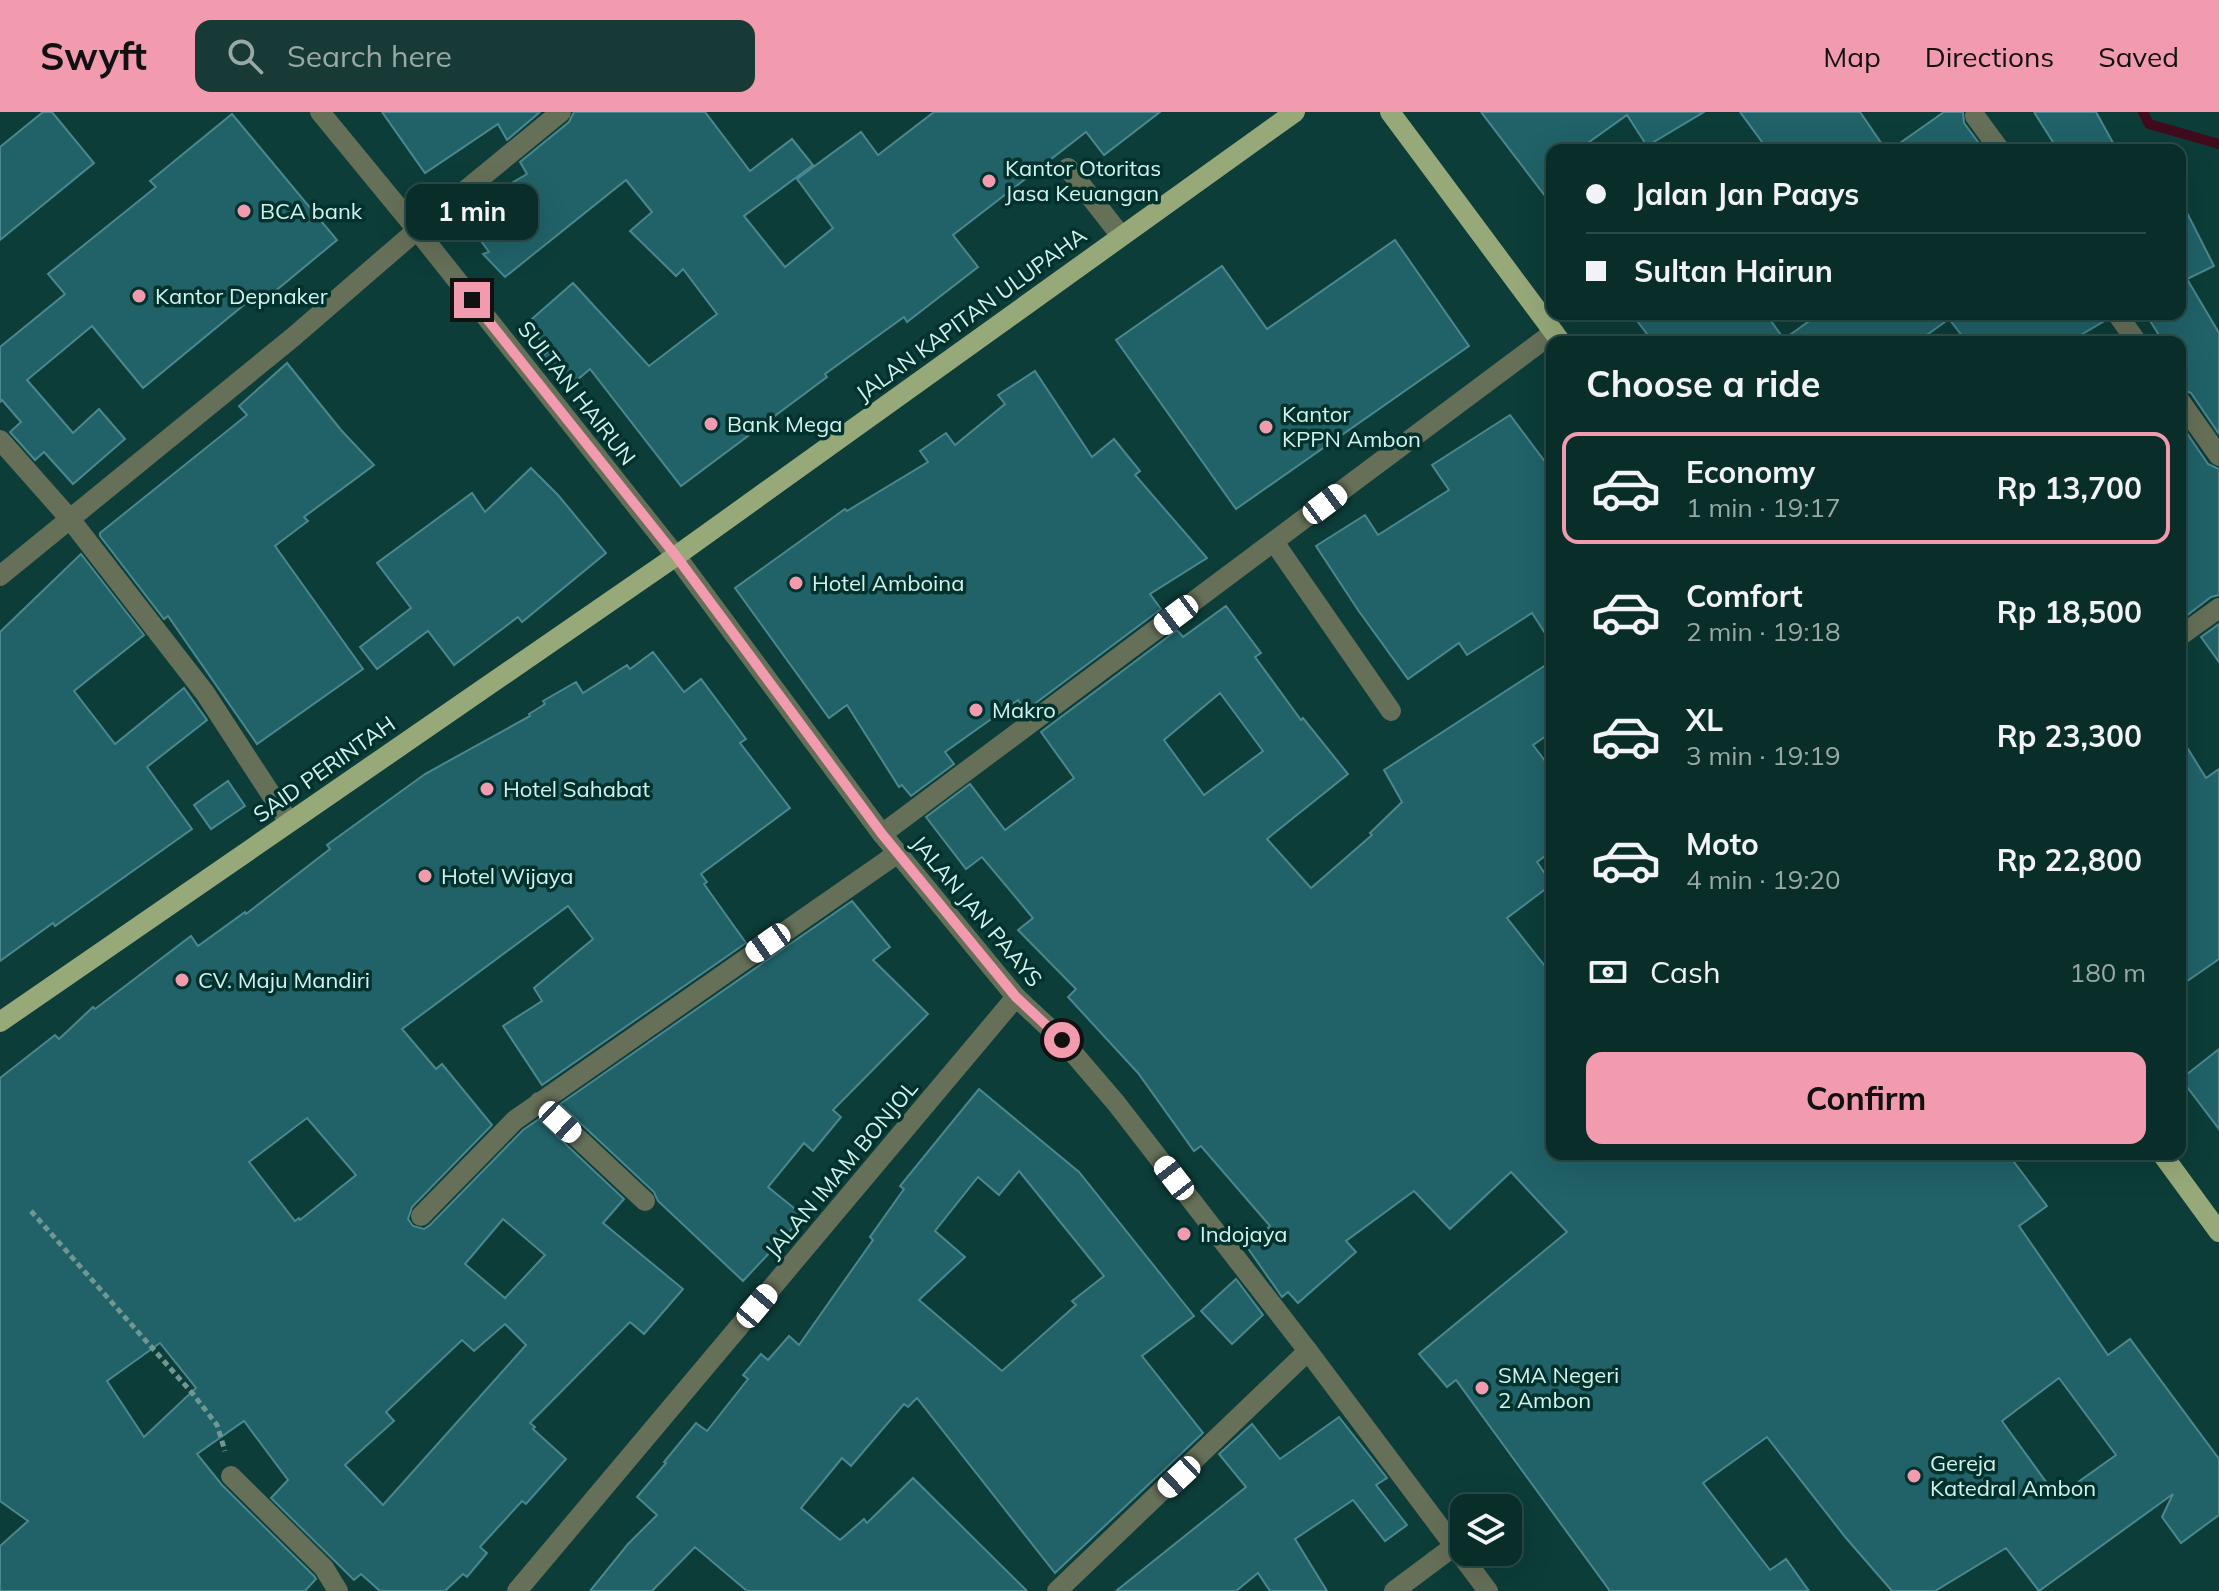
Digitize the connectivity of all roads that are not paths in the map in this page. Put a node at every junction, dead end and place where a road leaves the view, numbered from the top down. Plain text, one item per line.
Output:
1 (320, 112) edge
2 (561, 112) edge
3 (1295, 112) edge
4 (1390, 112) edge
5 (1975, 116) dead end
6 (1996, 144) edge
7 (1068, 168) dead end
8 (417, 230) junction
9 (1121, 236) junction
10 (1557, 336) edge
11 (1546, 346) edge
12 (2186, 409) edge
13 (0, 440) edge
14 (2219, 456) edge
15 (70, 519) junction
16 (1274, 542) junction
17 (676, 556) junction
18 (0, 576) edge
19 (2219, 608) edge
20 (2186, 632) edge
21 (1391, 711) dead end
22 (289, 822) junction
23 (882, 834) junction
24 (898, 853) junction
25 (1016, 997) junction
26 (0, 1022) edge
27 (539, 1102) junction
28 (2166, 1160) edge
29 (645, 1201) dead end
30 (421, 1216) dead end
31 (2219, 1232) edge
32 (1308, 1351) junction
33 (231, 1476) road end
34 (1450, 1543) edge
35 (1450, 1549) edge
36 (1468, 1566) edge
37 (338, 1591) edge
38 (517, 1591) edge
39 (1057, 1591) edge
40 (1394, 1591) edge
41 (1488, 1591) edge

1 - 8 street, SULTAN HAIRUN
2 - 8 street
3 - 9 main road, JALAN KAPITAN ULUPAHA
4 - 10 main road
5 - 6 street
7 - 9 street
8 - 15 street
8 - 17 street, SULTAN HAIRUN
9 - 17 main road, JALAN KAPITAN ULUPAHA
11 - 16 street
12 - 14 street
13 - 15 street
15 - 18 street
15 - 22 street
16 - 21 street
16 - 23 street
17 - 22 main road, SAID PERINTAH
17 - 23 street, JALAN JAN PAAYS
19 - 20 street
22 - 26 main road, SAID PERINTAH
23 - 24 street, JALAN JAN PAAYS
24 - 25 street, JALAN JAN PAAYS
24 - 27 street
25 - 32 street, JALAN JAN PAAYS
25 - 38 street, JALAN IMAM BONJOL
27 - 29 street
27 - 30 street
28 - 31 main road
32 - 34 street, JALAN JAN PAAYS
32 - 39 street
33 - 37 street
35 - 40 street
36 - 41 street, JALAN JAN PAAYS

